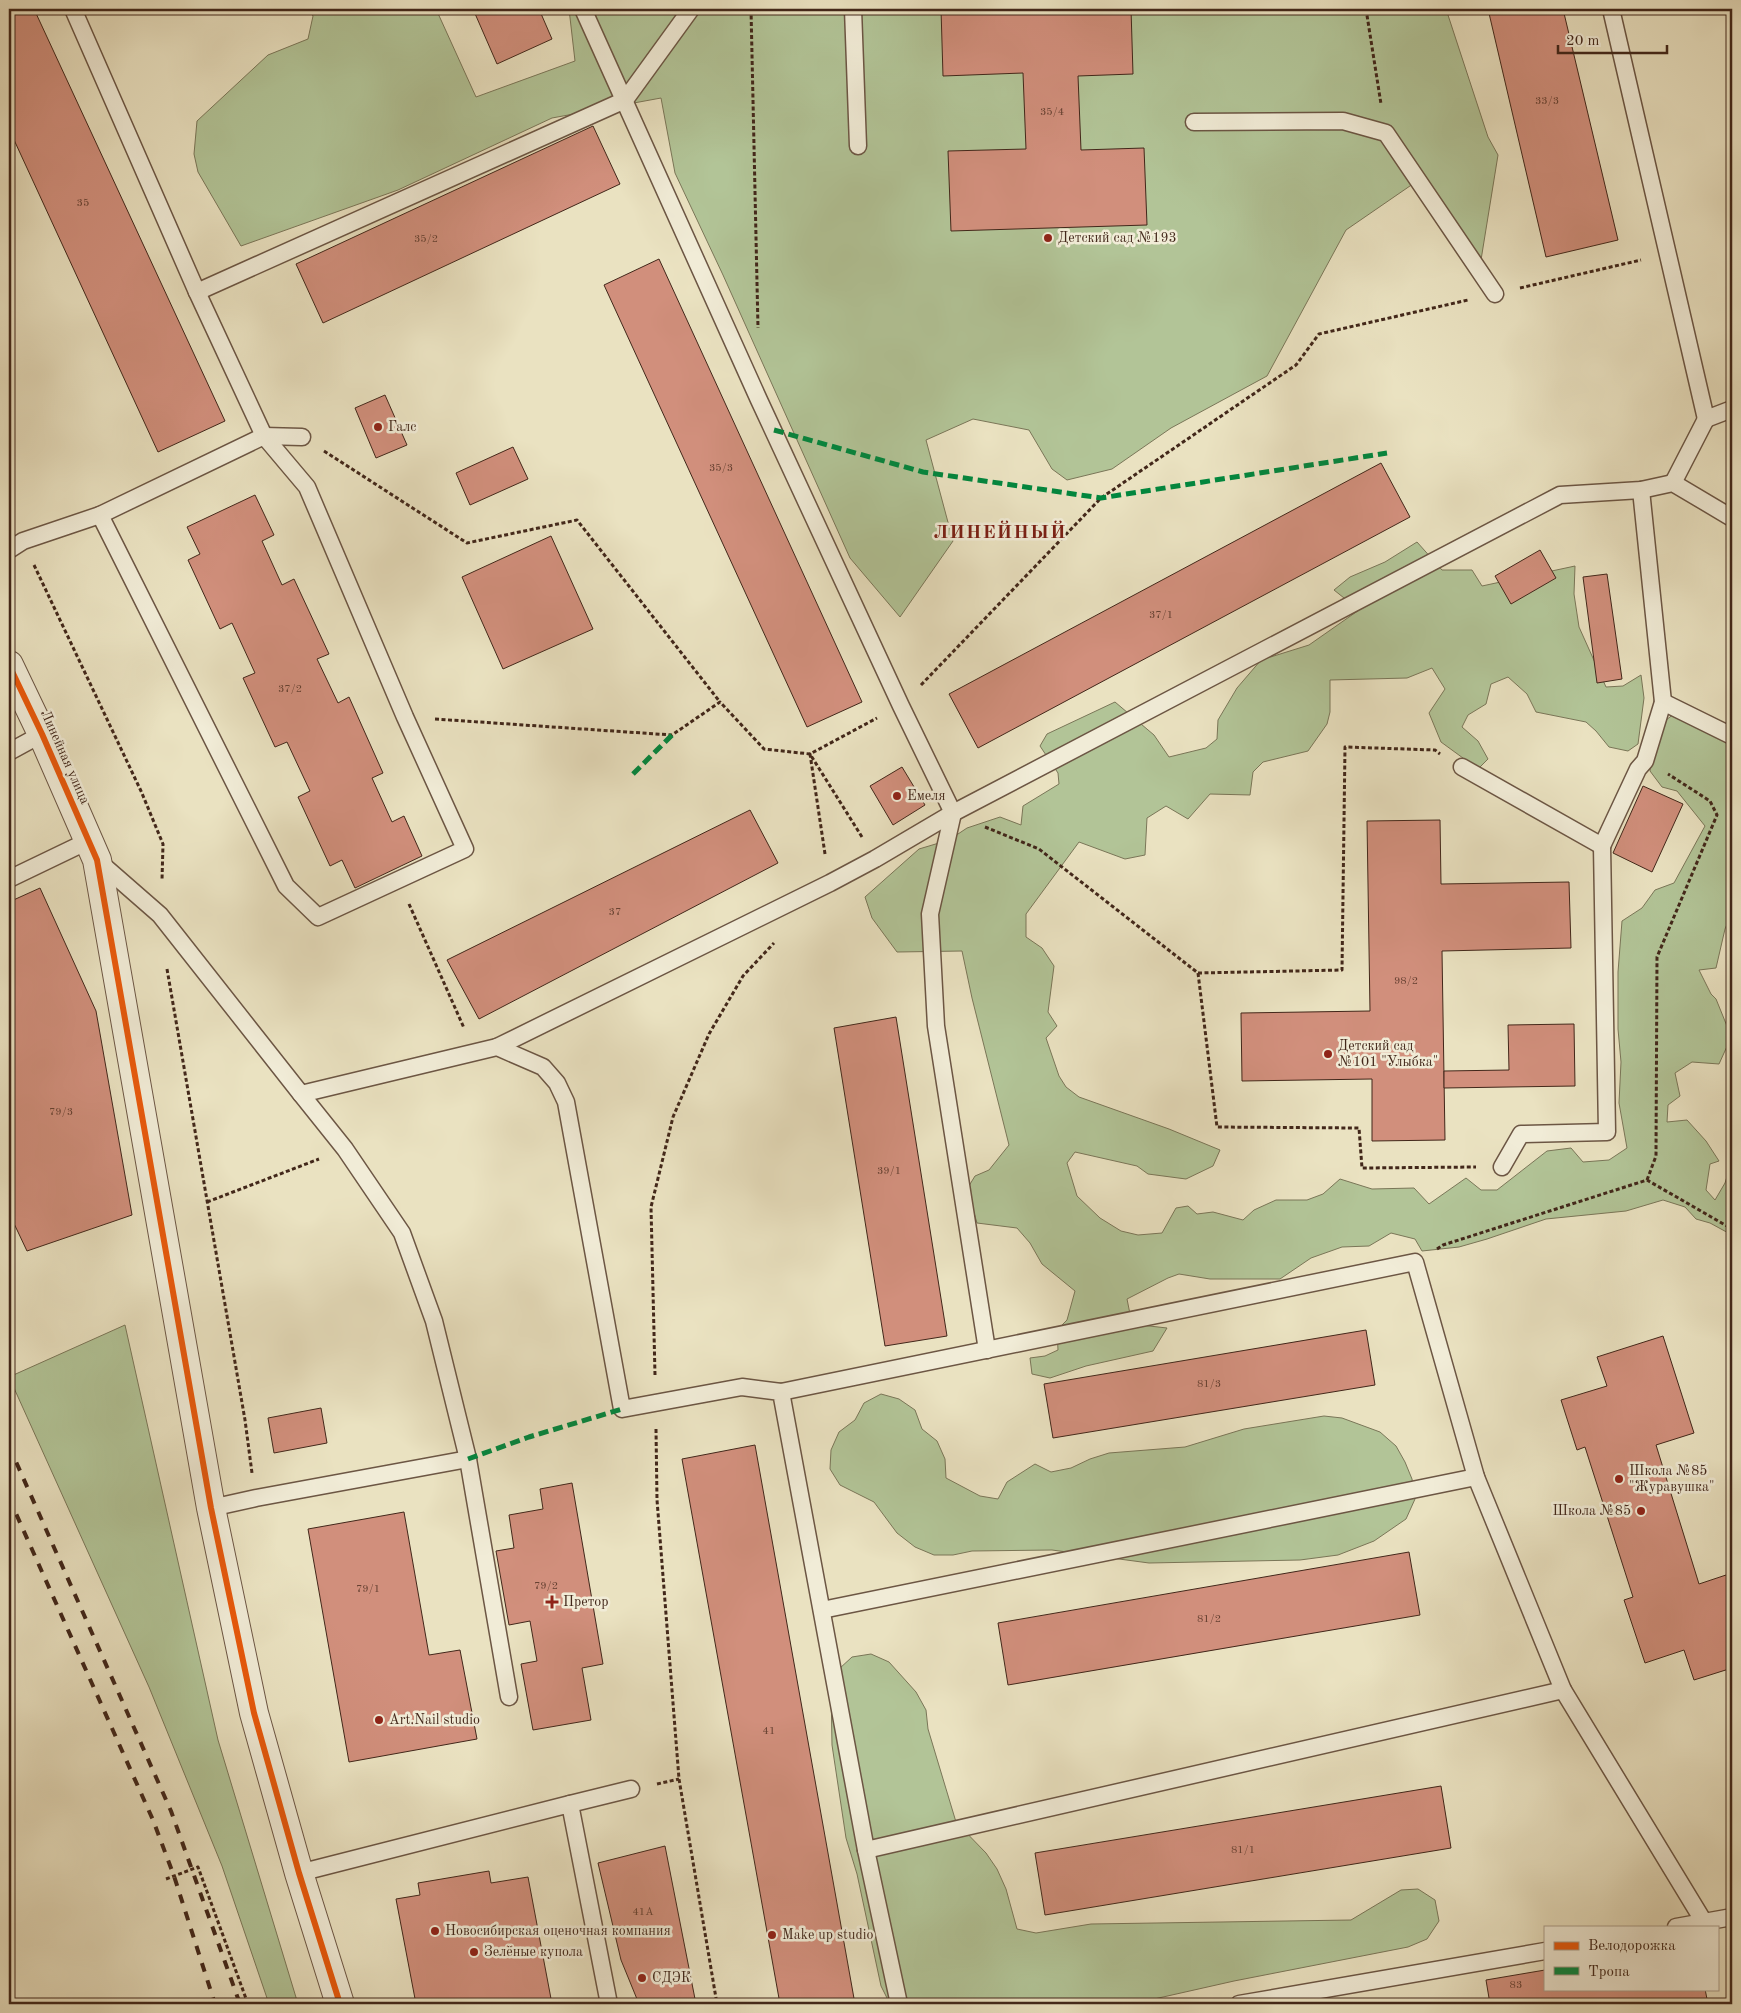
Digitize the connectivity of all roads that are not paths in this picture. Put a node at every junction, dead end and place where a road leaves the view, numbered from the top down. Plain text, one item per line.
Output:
1 (73, 9) edge
2 (583, 9) edge
3 (691, 9) edge
4 (853, 9) edge
5 (1611, 9) edge
6 (624, 100) junction
7 (1194, 122) dead end
8 (858, 146) dead end
9 (197, 292) junction
10 (1495, 294) road end
11 (1732, 408) edge
12 (1706, 419) junction
13 (264, 436) junction
14 (302, 437) road end
15 (1673, 483) junction
16 (1641, 490) junction
17 (100, 515) junction
18 (1732, 518) edge
19 (16, 546) edge
20 (9, 666) edge
21 (1663, 702) junction
22 (42, 734) junction
23 (1732, 736) edge
24 (9, 752) edge
25 (1462, 767) road end
26 (953, 813) junction
27 (1602, 846) junction
28 (92, 851) junction
29 (9, 879) edge
30 (496, 1047) junction
31 (301, 1094) junction
32 (1502, 1166) road end
33 (987, 1350) junction
34 (781, 1392) junction
35 (468, 1459) junction
36 (1476, 1477) junction
37 (211, 1508) junction
38 (822, 1610) junction
39 (1563, 1690) junction
40 (509, 1697) dead end
41 (631, 1789) dead end
42 (570, 1804) junction
43 (866, 1850) junction
44 (299, 1873) junction
45 (1732, 1917) edge
46 (1704, 1922) junction
47 (1682, 1926) edge
48 (1544, 1951) edge
49 (340, 2004) edge
50 (610, 2004) edge
51 (899, 2004) edge
52 (1239, 2004) edge

1 - 9 lane
2 - 6 lane
3 - 6 lane
4 - 8 lane
5 - 12 lane
6 - 9 lane
6 - 26 lane
7 - 10 lane
9 - 13 lane
11 - 12 lane
12 - 15 lane
13 - 14 lane
13 - 17 lane
13 - 17 lane
15 - 16 lane
15 - 18 lane
16 - 21 lane
16 - 26 lane
17 - 19 lane
20 - 22 street, Линейная улица
21 - 23 lane
21 - 27 lane
22 - 24 lane
22 - 28 street, Линейная улица
25 - 27 lane
26 - 30 lane
26 - 33 lane
27 - 32 lane
28 - 29 lane
28 - 31 lane
28 - 37 street, Линейная улица
30 - 31 lane
30 - 34 lane
31 - 35 lane
33 - 34 lane
33 - 36 lane
34 - 38 lane
35 - 37 lane
35 - 40 lane
36 - 38 lane
36 - 39 lane
37 - 44 street, Линейная улица
38 - 43 lane
39 - 43 lane
39 - 46 lane
41 - 42 lane
42 - 44 lane
42 - 50 lane
43 - 51 lane
44 - 49 street, Линейная улица
45 - 46 lane
46 - 47 lane
48 - 52 lane

